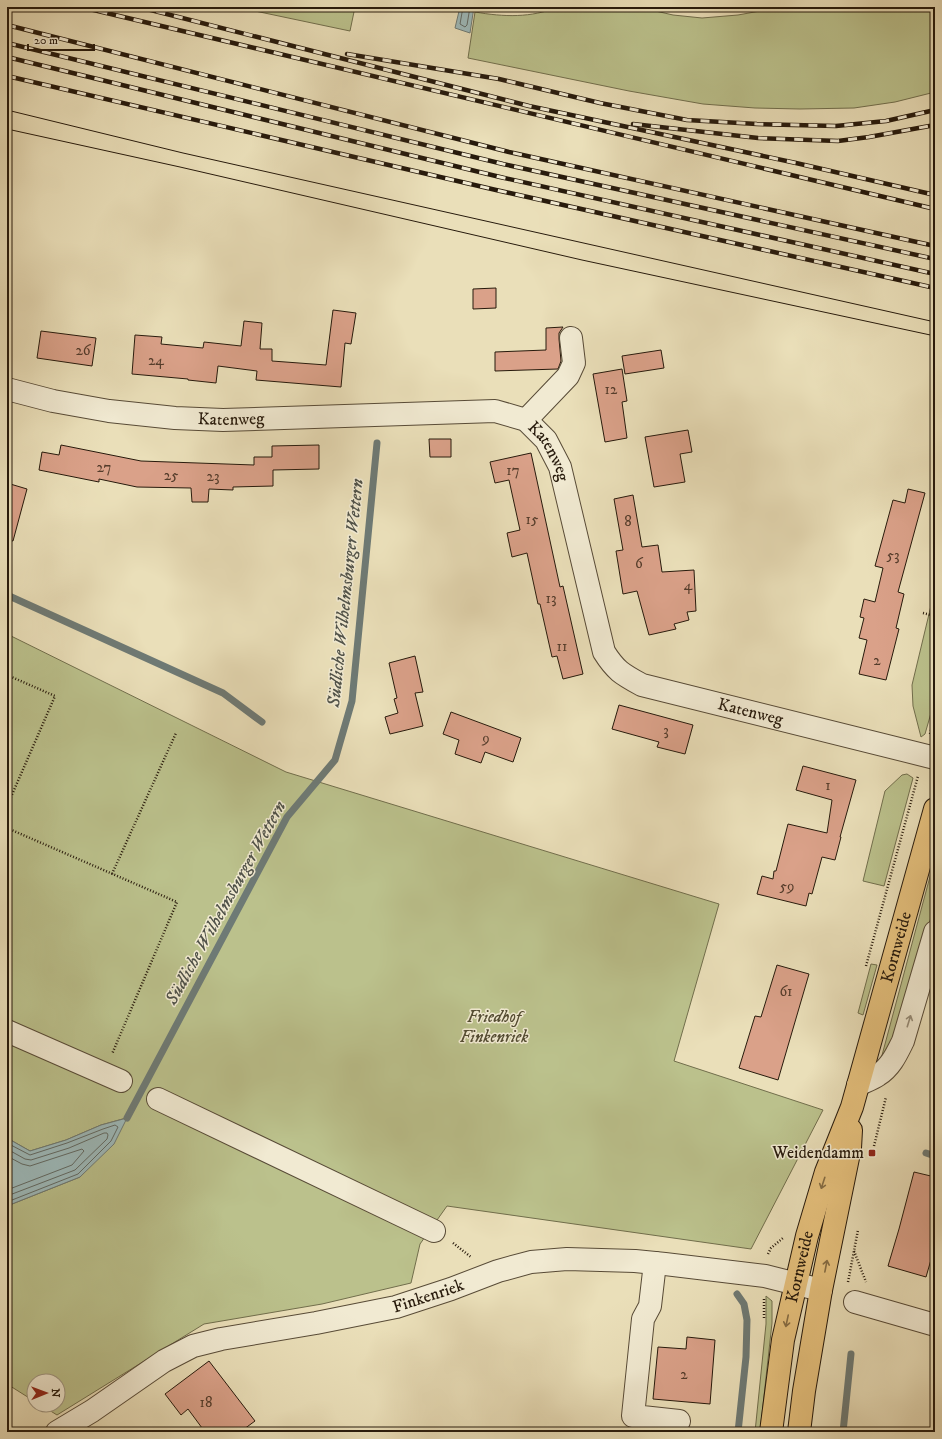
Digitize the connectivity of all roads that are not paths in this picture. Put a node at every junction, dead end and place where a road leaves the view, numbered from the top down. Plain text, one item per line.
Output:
1 (571, 338) dead end
2 (7, 389) edge
3 (526, 420) junction
4 (935, 758) edge
5 (935, 809) edge
6 (934, 939) edge
7 (7, 1031) edge
8 (113, 1077) road end
9 (858, 1085) junction
10 (158, 1099) dead end
11 (852, 1107) junction
12 (434, 1231) road end
13 (655, 1263) junction
14 (795, 1283) junction
15 (821, 1290) junction
16 (865, 1304) road end
17 (935, 1325) edge
18 (679, 1422) dead end
19 (58, 1432) edge
20 (771, 1432) edge
21 (799, 1432) edge

1 - 3 street
2 - 3 street, Katenweg
3 - 4 street, Katenweg
5 - 9 main road, Kornweide
9 -> 6 street, Kornweide
7 - 8 street
9 - 11 main road, Kornweide
10 - 12 street
11 -> 14 main road, Kornweide
15 -> 11 main road, Kornweide
13 - 14 street, Finkenriek
13 - 18 street
13 - 19 street, Finkenriek
14 - 15 street, Finkenriek
14 -> 20 main road, Kornweide
15 - 21 main road, Kornweide
16 - 17 street

